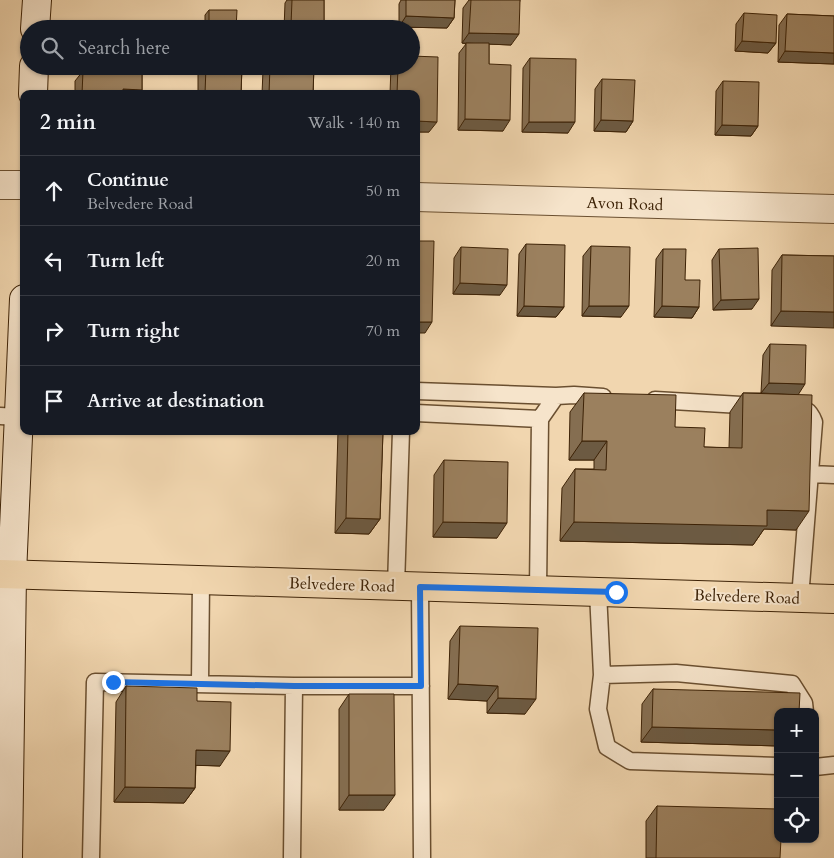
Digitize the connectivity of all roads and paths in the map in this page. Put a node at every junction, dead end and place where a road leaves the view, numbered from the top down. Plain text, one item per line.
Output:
1 (37, 0) edge
2 (36, 20) edge
3 (33, 75) edge
4 (32, 90) edge
5 (0, 185) edge
6 (20, 185) edge
7 (420, 197) edge
8 (834, 209) edge
9 (20, 389) edge
10 (420, 391) edge
11 (556, 396) junction
12 (622, 398) edge
13 (641, 399) edge
14 (420, 413) edge
15 (9, 417) edge
16 (540, 419) junction
17 (401, 435) edge
18 (810, 474) junction
19 (834, 475) edge
20 (8, 490) edge
21 (6, 574) edge
22 (201, 580) junction
23 (408, 586) junction
24 (538, 590) junction
25 (598, 592) junction
26 (800, 598) junction
27 (834, 599) edge
28 (602, 675) junction
29 (200, 683) junction
30 (294, 686) junction
31 (421, 686) junction
32 (805, 708) edge
33 (5, 760) edge
34 (834, 765) edge
35 (774, 766) edge
36 (819, 767) edge
37 (8, 858) edge
38 (91, 858) edge
39 (292, 858) edge
40 (422, 858) edge

1 - 2 street
3 - 4 street
5 - 6 street
7 - 8 street, Avon Road
9 - 15 street
10 - 11 lane
11 - 12 lane
11 - 16 lane
13 - 18 lane
14 - 16 lane
15 - 20 street
16 - 24 lane
17 - 23 lane
18 - 19 lane
18 - 26 lane
20 - 21 street
21 - 22 main road, Belvedere Road
21 - 33 street
22 - 23 main road, Belvedere Road
22 - 29 lane
23 - 24 main road, Belvedere Road
23 - 31 lane
24 - 25 main road, Belvedere Road
25 - 26 main road, Belvedere Road
25 - 28 lane
26 - 27 main road, Belvedere Road
28 - 32 lane
28 - 35 lane
29 - 30 lane
29 - 38 lane
30 - 31 lane
30 - 39 lane
31 - 40 lane
33 - 37 street
34 - 36 lane

